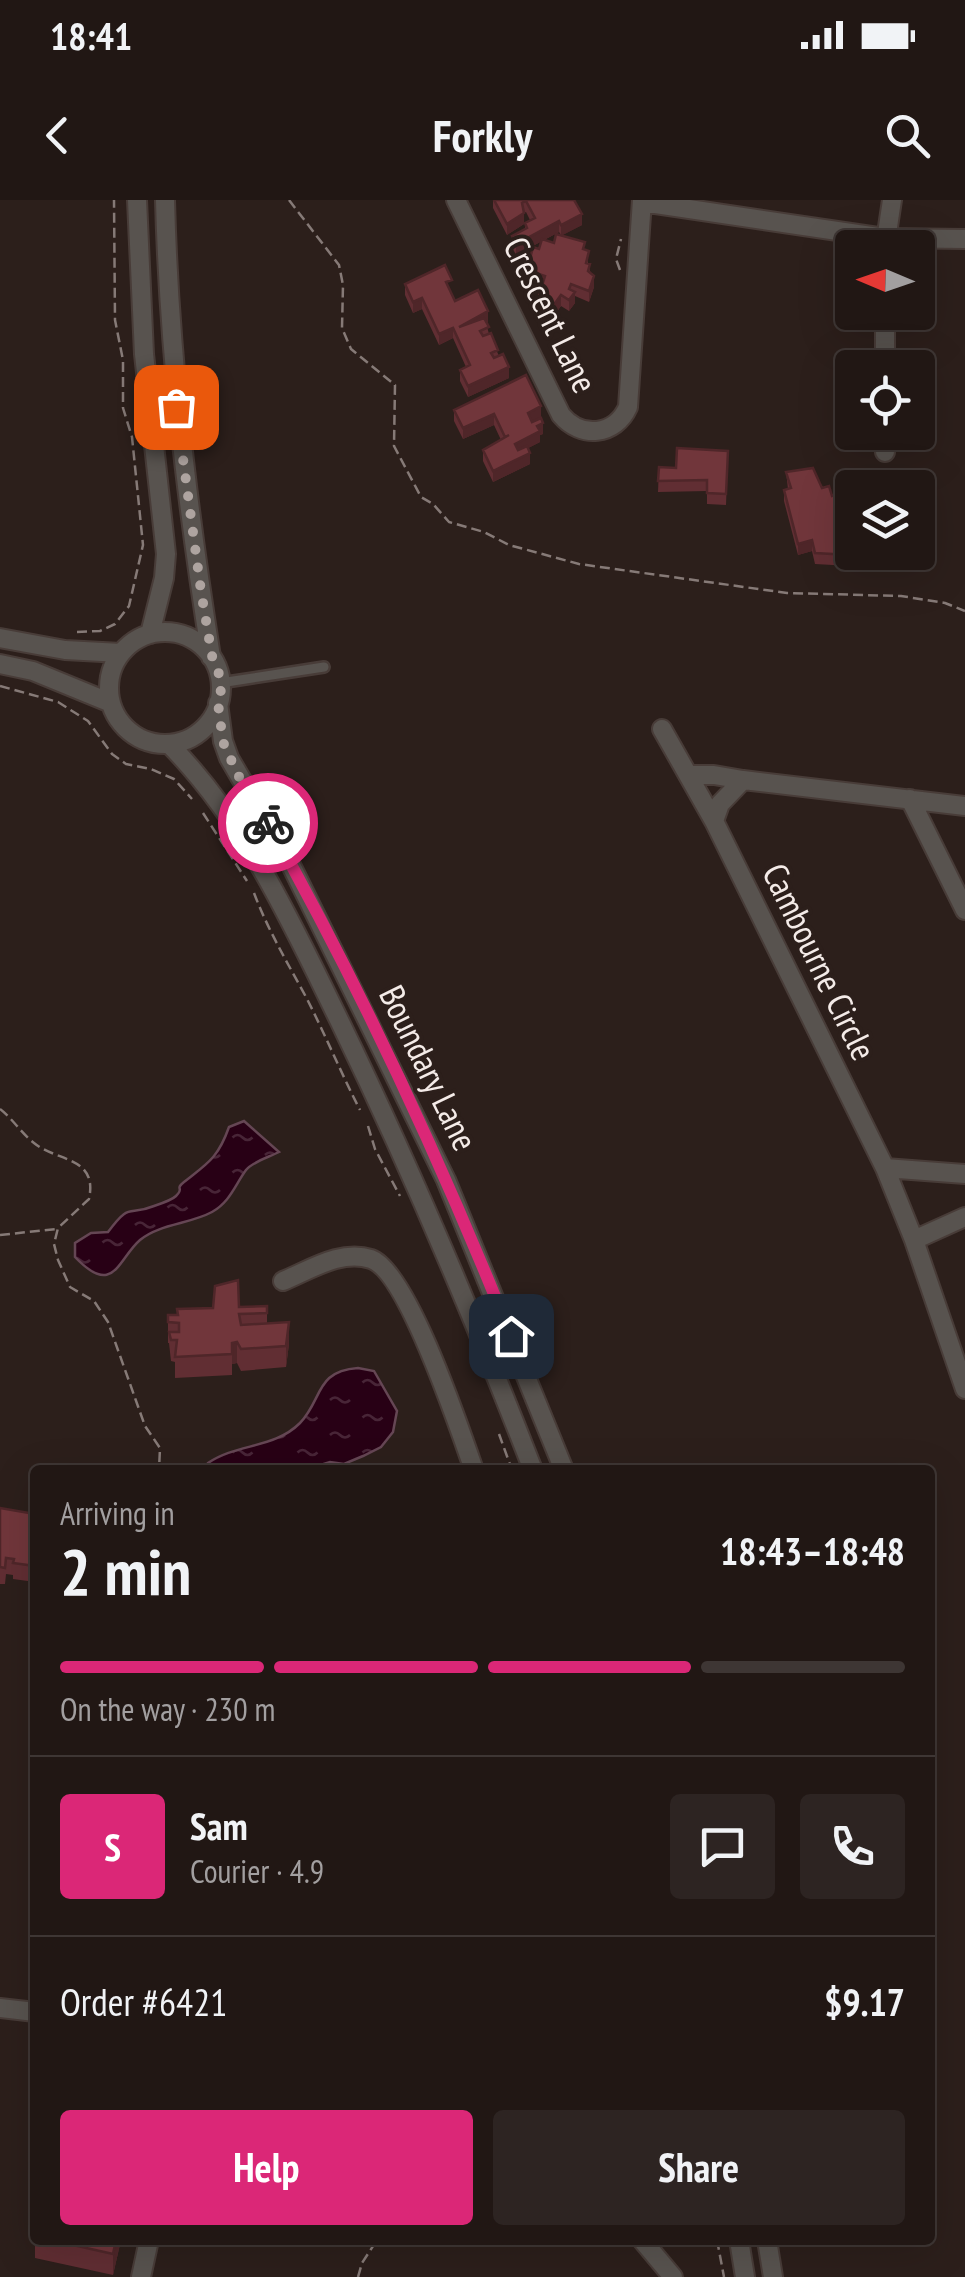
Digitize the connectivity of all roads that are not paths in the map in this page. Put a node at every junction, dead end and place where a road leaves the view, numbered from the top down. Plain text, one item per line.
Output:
1 (137, 200) edge
2 (165, 200) edge
3 (456, 200) edge
4 (892, 200) edge
5 (642, 201) edge
6 (887, 230) edge
7 (835, 234) edge
8 (965, 239) edge
9 (935, 240) edge
10 (150, 634) junction
11 (0, 638) edge
12 (121, 653) junction
13 (212, 656) junction
14 (0, 664) edge
15 (324, 668) dead end
16 (220, 683) junction
17 (110, 703) junction
18 (218, 703) junction
19 (662, 730) dead end
20 (170, 744) junction
21 (688, 776) junction
22 (743, 780) junction
23 (910, 799) junction
24 (965, 806) edge
25 (714, 821) junction
26 (965, 910) edge
27 (885, 1168) junction
28 (965, 1174) edge
29 (965, 1217) edge
30 (914, 1240) junction
31 (284, 1281) dead end
32 (965, 1390) edge
33 (472, 1465) edge
34 (531, 1465) edge
35 (562, 1465) edge
36 (0, 2008) edge
37 (30, 2011) edge
38 (147, 2245) edge
39 (646, 2245) edge
40 (740, 2245) edge
41 (768, 2245) edge
42 (142, 2277) edge
43 (673, 2277) edge
44 (744, 2277) edge
45 (773, 2277) edge

1 - 10 street
2 - 13 street
3 - 5 street, Crescent Lane
4 - 6 street
5 - 7 street
8 - 9 street
10 - 12 street
10 - 13 street
11 - 12 street
12 - 17 street
13 - 16 street
14 - 17 street
15 - 16 lane
16 - 18 street
17 - 20 street
18 - 20 street
18 - 35 street, Boundary Lane
19 - 21 street, Cambourne Circle
20 - 34 street, Boundary Lane
21 - 22 street
21 - 25 street, Cambourne Circle
22 - 23 street
22 - 25 street
23 - 24 street
23 - 26 street
25 - 27 street, Cambourne Circle
27 - 28 street
27 - 30 street, Cambourne Circle
29 - 30 street
30 - 32 street, Cambourne Circle
31 - 33 street
36 - 37 street
38 - 42 street
39 - 43 street
40 - 44 street
41 - 45 street

